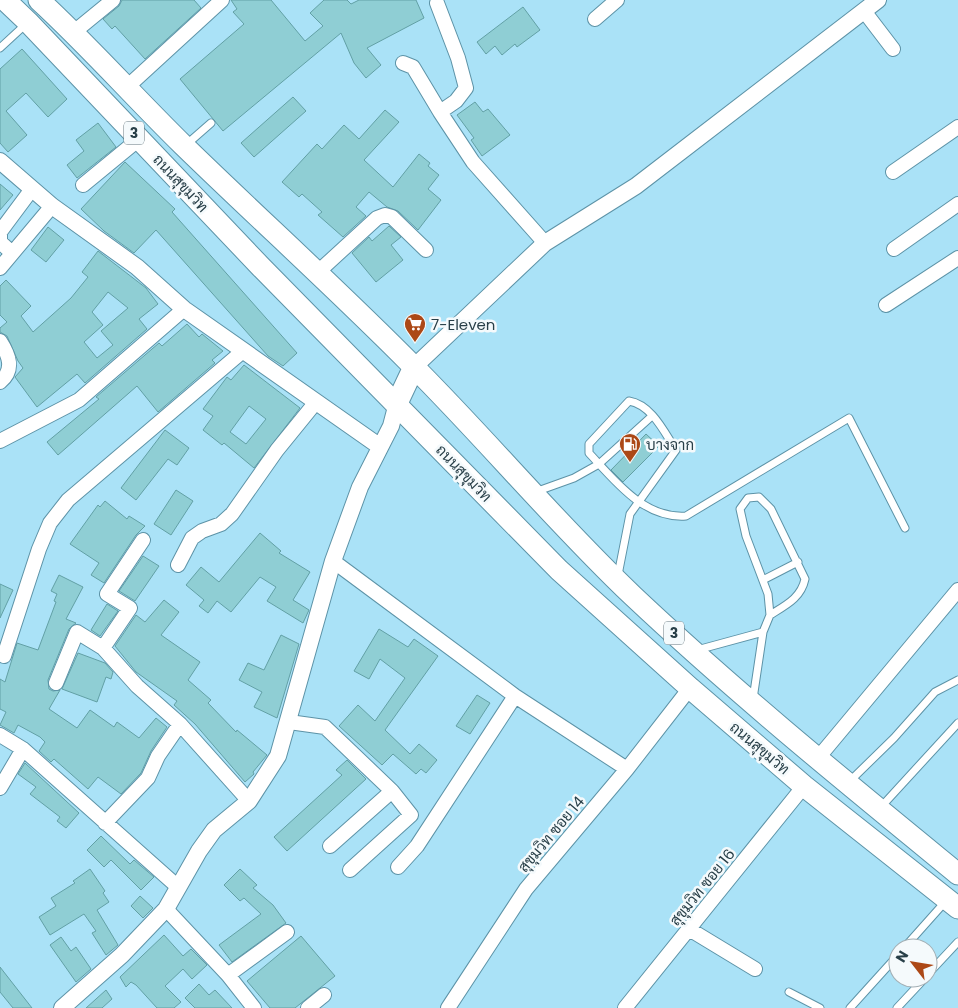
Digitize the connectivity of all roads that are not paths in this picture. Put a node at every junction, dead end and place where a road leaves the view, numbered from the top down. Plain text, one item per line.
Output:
1 (5, 0) edge
2 (39, 0) edge
3 (113, 0) edge
4 (222, 0) edge
5 (616, 0) edge
6 (878, 0) edge
7 (0, 2) edge
8 (437, 3) dead end
9 (864, 11) junction
10 (595, 19) dead end
11 (28, 22) junction
12 (74, 32) junction
13 (0, 48) edge
14 (89, 49) junction
15 (893, 49) dead end
16 (403, 63) dead end
17 (70, 66) junction
18 (126, 88) junction
19 (440, 112) junction
20 (211, 123) dead end
21 (958, 127) edge
22 (139, 139) junction
23 (185, 146) junction
24 (0, 161) edge
25 (892, 172) dead end
26 (83, 185) dead end
27 (32, 189) junction
28 (958, 204) edge
29 (52, 206) junction
30 (0, 234) edge
31 (545, 243) junction
32 (894, 249) dead end
33 (426, 250) dead end
34 (12, 253) junction
35 (958, 258) edge
36 (0, 268) edge
37 (318, 272) junction
38 (886, 305) dead end
39 (184, 310) junction
40 (0, 341) edge
41 (243, 351) junction
42 (414, 367) junction
43 (0, 382) edge
44 (316, 402) junction
45 (397, 403) junction
46 (652, 416) junction
47 (0, 441) edge
48 (379, 446) junction
49 (599, 464) junction
50 (532, 493) junction
51 (637, 502) junction
52 (905, 528) dead end
53 (143, 540) dead end
54 (332, 561) junction
55 (798, 562) junction
56 (178, 565) dead end
57 (763, 580) junction
58 (617, 581) junction
59 (958, 590) edge
60 (770, 615) junction
61 (764, 632) junction
62 (103, 648) junction
63 (695, 651) junction
64 (4, 656) dead end
65 (958, 680) edge
66 (56, 683) dead end
67 (690, 688) junction
68 (515, 696) junction
69 (752, 702) junction
70 (289, 722) junction
71 (958, 723) edge
72 (180, 724) junction
73 (0, 735) edge
74 (23, 749) junction
75 (818, 758) junction
76 (627, 769) junction
77 (848, 783) junction
78 (804, 786) junction
79 (0, 788) edge
80 (392, 791) junction
81 (249, 801) junction
82 (879, 809) junction
83 (105, 824) junction
84 (330, 846) dead end
85 (398, 867) dead end
86 (350, 870) dead end
87 (958, 874) edge
88 (178, 887) junction
89 (952, 904) edge
90 (166, 909) junction
91 (689, 929) junction
92 (287, 932) dead end
93 (915, 938) edge
94 (958, 942) edge
95 (938, 963) edge
96 (888, 965) edge
97 (754, 968) dead end
98 (228, 975) junction
99 (916, 988) edge
100 (789, 992) dead end
101 (324, 994) dead end
102 (62, 1008) edge
103 (254, 1008) edge
104 (308, 1008) edge
105 (448, 1008) edge
106 (625, 1008) edge
107 (820, 1008) edge
108 (850, 1008) edge
109 (897, 1008) edge

1 - 7 lane
1 - 11 main road, ถนนสุขุมวิท / 3
2 - 12 main road, ถนนสุขุมวิท / 3
3 - 12 street
4 - 18 street
5 - 10 street
6 - 9 street
8 - 19 street
9 - 15 street
9 - 31 street
11 - 13 lane
11 - 17 main road, ถนนสุขุมวิท / 3
12 - 14 main road, ถนนสุขุมวิท / 3
14 - 17 main road
14 - 18 main road, ถนนสุขุมวิท / 3
16 - 19 street
17 - 22 main road, ถนนสุขุมวิท / 3
18 - 23 main road, ถนนสุขุมวิท / 3
19 - 31 street
20 - 23 lane
21 - 25 street
22 - 26 street
22 - 45 main road, ถนนสุขุมวิท / 3
23 - 37 main road, ถนนสุขุมวิท / 3
24 - 27 street
27 - 29 street
27 - 30 street
28 - 32 street
29 - 34 street
29 - 39 street
30 - 34 street
31 - 42 street
33 - 37 street
34 - 36 street
35 - 38 street
37 - 42 main road, ถนนสุขุมวิท / 3
39 - 41 street
39 - 47 street
40 - 43 street
41 - 44 street
41 - 64 street
42 - 45 main road
42 - 50 main road, ถนนสุขุมวิท / 3
44 - 48 street
44 - 56 street
45 - 48 street
45 - 67 main road, ถนนสุขุมวิท / 3
46 - 49 lane
46 - 49 lane
46 - 51 lane
48 - 54 street
49 - 50 lane
49 - 51 lane
50 - 58 main road, ถนนสุขุมวิท / 3
51 - 52 lane
51 - 58 lane
53 - 62 street
54 - 68 street
54 - 70 street
55 - 57 lane
55 - 57 lane
55 - 60 lane
57 - 60 lane
58 - 63 main road, ถนนสุขุมวิท / 3
59 - 75 street
60 - 61 lane
61 - 63 lane
61 - 69 lane
62 - 66 street
62 - 72 street
63 - 69 main road, ถนนสุขุมวิท / 3
65 - 77 lane
67 - 76 street, สุขุมวิท ซอย 14
67 - 78 main road, ถนนสุขุมวิท / 3
68 - 76 street
68 - 85 street
69 - 75 main road, ถนนสุขุมวิท / 3
70 - 80 street
70 - 81 street
71 - 82 lane
72 - 81 street
72 - 83 street
73 - 74 street
74 - 79 street
74 - 83 street
75 - 77 main road, ถนนสุขุมวิท / 3
76 - 105 street, สุขุมวิท ซอย 14
77 - 82 main road, ถนนสุขุมวิท / 3
78 - 89 main road, ถนนสุขุมวิท / 3
78 - 91 street, สุขุมวิท ซอย 16
80 - 84 street
80 - 86 street
81 - 88 street
82 - 87 main road, ถนนสุขุมวิท / 3
83 - 88 street
88 - 90 street
89 - 93 lane
90 - 98 street
90 - 102 street
91 - 97 street
91 - 106 street, สุขุมวิท ซอย 16
92 - 98 street
94 - 95 lane
96 - 108 lane
98 - 103 street
99 - 109 lane
100 - 107 lane
101 - 104 street

